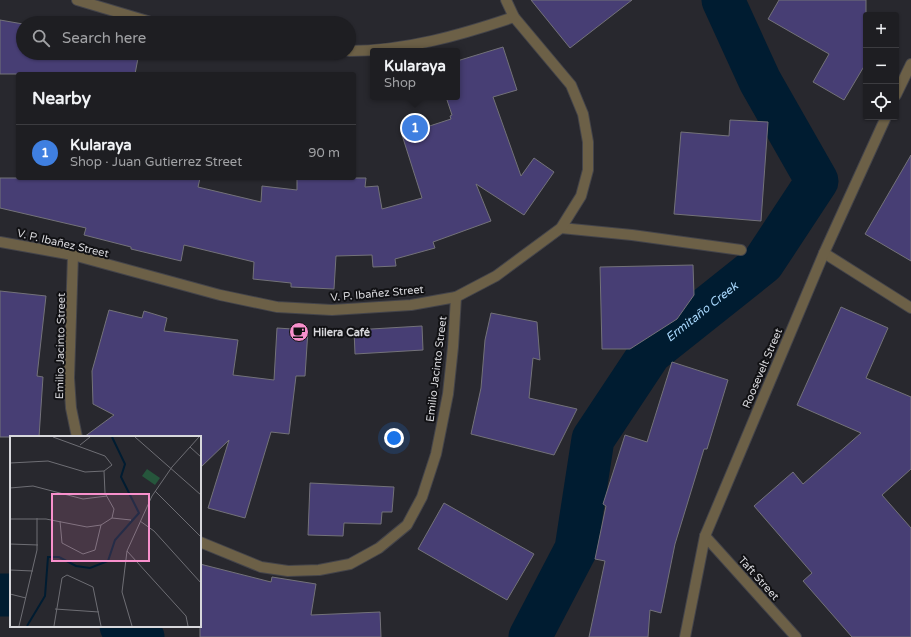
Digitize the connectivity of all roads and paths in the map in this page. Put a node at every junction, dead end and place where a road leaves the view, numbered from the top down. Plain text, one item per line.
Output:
1 (77, 0) edge
2 (506, 0) edge
3 (131, 16) edge
4 (514, 17) junction
5 (386, 48) edge
6 (370, 50) edge
7 (356, 51) edge
8 (911, 64) edge
9 (899, 89) edge
10 (885, 120) edge
11 (561, 228) junction
12 (0, 242) edge
13 (741, 250) dead end
14 (824, 253) junction
15 (73, 255) junction
16 (456, 296) junction
17 (911, 308) edge
18 (77, 436) edge
19 (705, 536) junction
20 (201, 542) edge
21 (686, 637) edge
22 (796, 637) edge

1 - 3 street
2 - 4 street
4 - 5 street
4 - 11 street
6 - 7 street
8 - 9 street
10 - 14 street, Roosevelt Street
11 - 13 street
11 - 16 street, V. P. Ibañez Street
12 - 15 street, V. P. Ibañez Street
14 - 17 street
14 - 19 street, Roosevelt Street
15 - 16 street, V. P. Ibañez Street
15 - 18 street, Emilio Jacinto Street
16 - 20 street, Emilio Jacinto Street
19 - 21 street, Roosevelt Street
19 - 22 street, Taft Street

